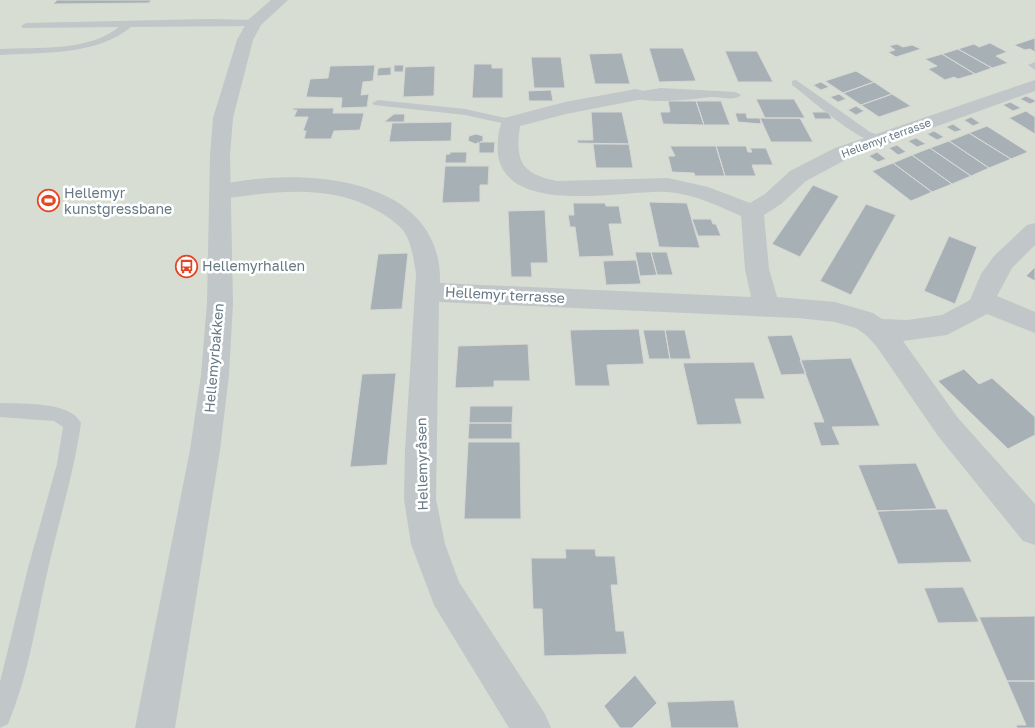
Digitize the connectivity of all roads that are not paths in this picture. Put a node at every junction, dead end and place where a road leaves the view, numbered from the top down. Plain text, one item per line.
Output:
1 (280, 0) edge
2 (254, 23) junction
3 (128, 24) junction
4 (26, 26) dead end
5 (0, 52) edge
6 (1034, 76) edge
7 (796, 83) dead end
8 (735, 95) dead end
9 (636, 96) joint
10 (378, 103) dead end
11 (511, 122) junction
12 (880, 140) junction
13 (220, 192) junction
14 (752, 212) junction
15 (1035, 231) edge
16 (427, 292) junction
17 (982, 301) junction
18 (766, 306) junction
19 (1035, 323) edge
20 (876, 329) junction
21 (0, 410) edge
22 (1035, 529) edge
23 (0, 716) edge
24 (155, 728) edge
25 (531, 728) edge

1 - 2 street, Hellemyrbakken
2 - 3 lane
2 - 13 street, Hellemyrbakken
3 - 4 lane
3 - 5 lane
6 - 12 street, Hellemyr terrasse
7 - 12 lane
8 - 9 lane
9 - 11 street
10 - 11 lane
11 - 14 street
12 - 14 street, Hellemyr terrasse
13 - 16 street, Hellemyr terrasse
13 - 24 street, Hellemyrbakken
14 - 18 street
15 - 17 street, Hellemyr terrasse
16 - 18 street, Hellemyr terrasse
16 - 25 street, Hellemyråsen
17 - 19 street
17 - 20 street, Hellemyr terrasse
18 - 20 street, Hellemyr terrasse
20 - 22 street, Hellemyr terrasse
21 - 23 lane

